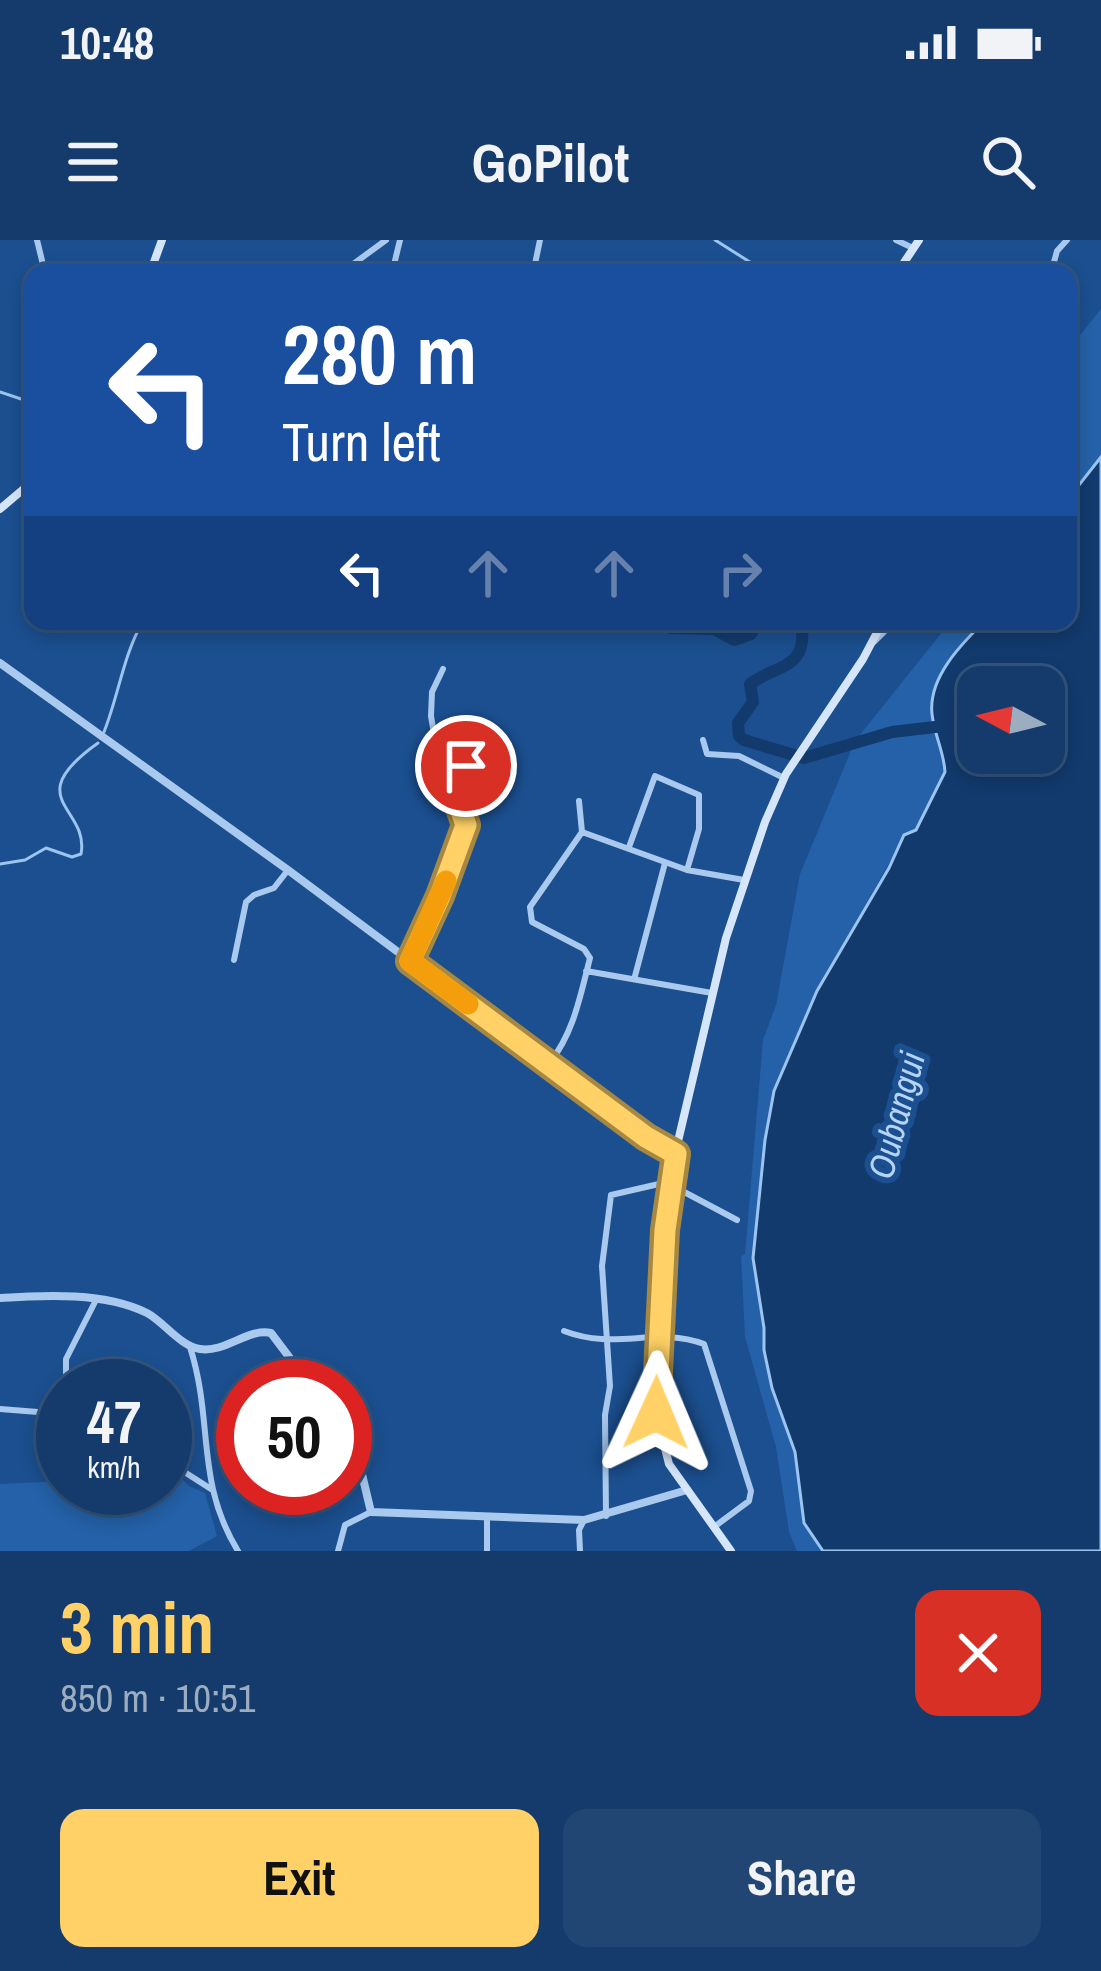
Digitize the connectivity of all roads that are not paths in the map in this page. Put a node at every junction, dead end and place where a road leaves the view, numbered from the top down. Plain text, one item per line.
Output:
1 (400, 240) edge
2 (896, 240) edge
3 (384, 242) edge
4 (916, 244) edge
5 (397, 252) junction
6 (353, 264) edge
7 (394, 264) edge
8 (24, 489) edge
9 (0, 509) edge
10 (879, 630) edge
11 (887, 630) edge
12 (872, 645) junction
13 (0, 663) edge
14 (443, 669) dead end
15 (703, 740) dead end
16 (785, 776) junction
17 (579, 801) dead end
18 (582, 832) junction
19 (629, 847) junction
20 (665, 863) junction
21 (288, 870) junction
22 (687, 870) junction
23 (744, 880) junction
24 (234, 960) dead end
25 (410, 961) junction
26 (586, 971) junction
27 (635, 977) junction
28 (712, 994) junction
29 (548, 1064) junction
30 (676, 1154) junction
31 (671, 1183) junction
32 (737, 1220) dead end
33 (0, 1298) edge
34 (96, 1300) junction
35 (564, 1330) dead end
36 (658, 1336) junction
37 (605, 1342) junction
38 (190, 1345) junction
39 (66, 1359) edge
40 (290, 1359) edge
41 (0, 1409) edge
42 (36, 1412) edge
43 (192, 1478) edge
44 (211, 1489) junction
45 (687, 1490) junction
46 (372, 1512) edge
47 (365, 1515) edge
48 (487, 1516) junction
49 (606, 1516) junction
50 (584, 1520) junction
51 (714, 1527) junction
52 (238, 1551) edge
53 (338, 1551) edge
54 (487, 1551) edge
55 (580, 1551) edge
56 (731, 1551) edge

1 - 5 street
2 - 4 street
3 - 5 street
3 - 6 street
5 - 7 street
8 - 9 main road
10 - 12 main road
11 - 12 street
12 - 16 main road
13 - 21 street
14 - 25 street
15 - 16 street
16 - 23 main road
17 - 18 street
18 - 19 street
18 - 26 street
19 - 20 street
19 - 22 street
20 - 22 street
20 - 27 street
21 - 24 street
21 - 25 street
22 - 23 street
23 - 28 main road
25 - 29 street
26 - 27 street
26 - 29 street
27 - 28 street
28 - 30 main road
29 - 30 street
30 - 31 main road
31 - 32 street
31 - 36 main road
31 - 37 street
33 - 34 street
34 - 38 street
34 - 39 street
35 - 37 street
36 - 37 street
36 - 45 main road
36 - 51 street
37 - 49 street
38 - 40 street
38 - 44 street
41 - 42 street
43 - 44 street
44 - 52 street
45 - 49 street
45 - 51 main road
46 - 48 street
47 - 53 street
48 - 50 street
48 - 54 street
49 - 50 street
50 - 55 street
51 - 56 main road

